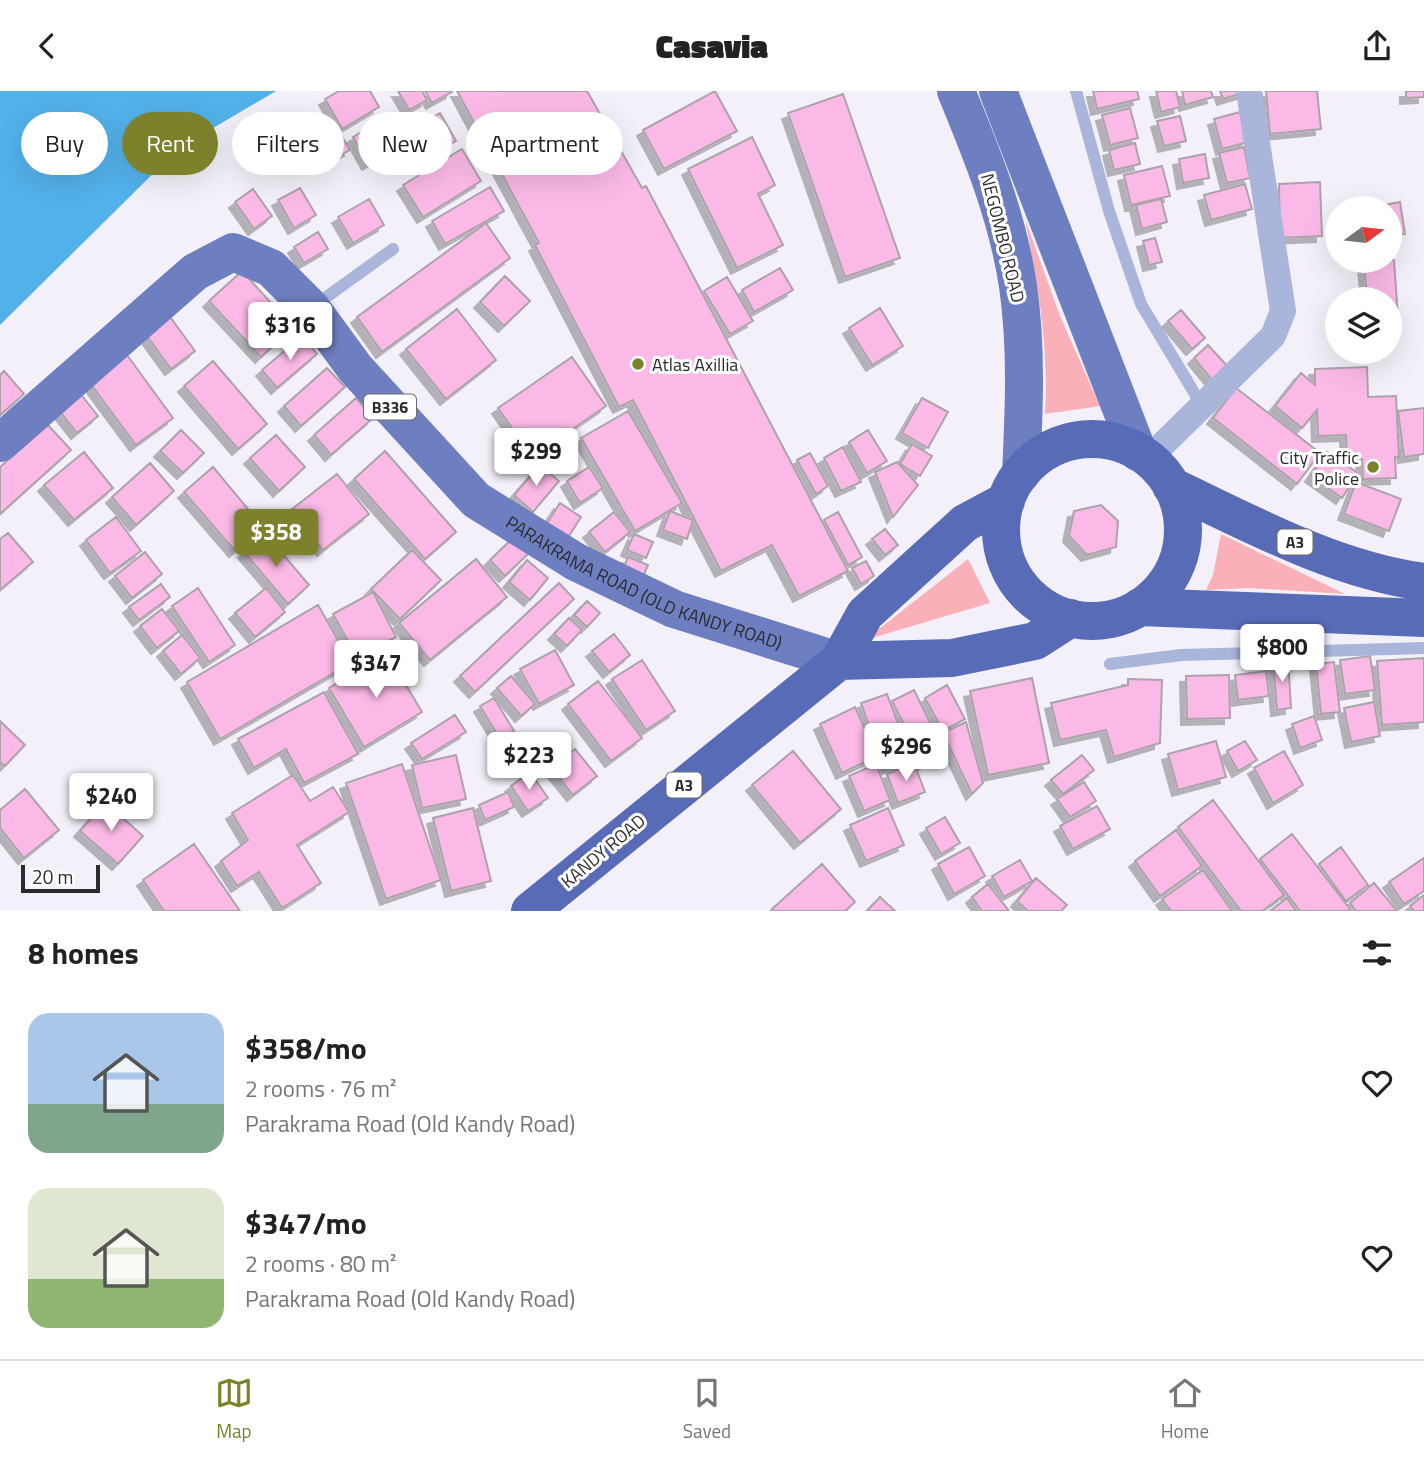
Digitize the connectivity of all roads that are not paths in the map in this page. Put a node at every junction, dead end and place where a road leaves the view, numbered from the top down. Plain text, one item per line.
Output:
1 (956, 91) edge
2 (998, 91) edge
3 (1076, 91) edge
4 (1249, 91) edge
5 (393, 249) dead end
6 (311, 308) junction
7 (1201, 404) junction
8 (0, 443) edge
9 (1152, 466) junction
10 (1013, 488) junction
11 (1424, 582) edge
12 (1140, 607) junction
13 (1071, 618) junction
14 (1424, 618) edge
15 (1424, 648) edge
16 (839, 661) junction
17 (1110, 664) dead end
18 (530, 911) edge

1 - 10 main road, NEGOMBO ROAD
2 - 9 main road
3 - 7 lane
4 - 7 street
5 - 6 lane
6 - 8 main road, PARAKRAMA ROAD (OLD KANDY ROAD) / B336
6 - 16 main road, PARAKRAMA ROAD (OLD KANDY ROAD) / B336
7 - 9 street
9 - 10 highway
9 - 11 highway, A3
9 - 12 highway
10 - 13 highway
10 - 16 highway, KANDY ROAD / A3
12 - 13 highway
12 - 14 highway
13 - 16 highway
15 - 17 lane
16 - 18 highway, KANDY ROAD / A3

